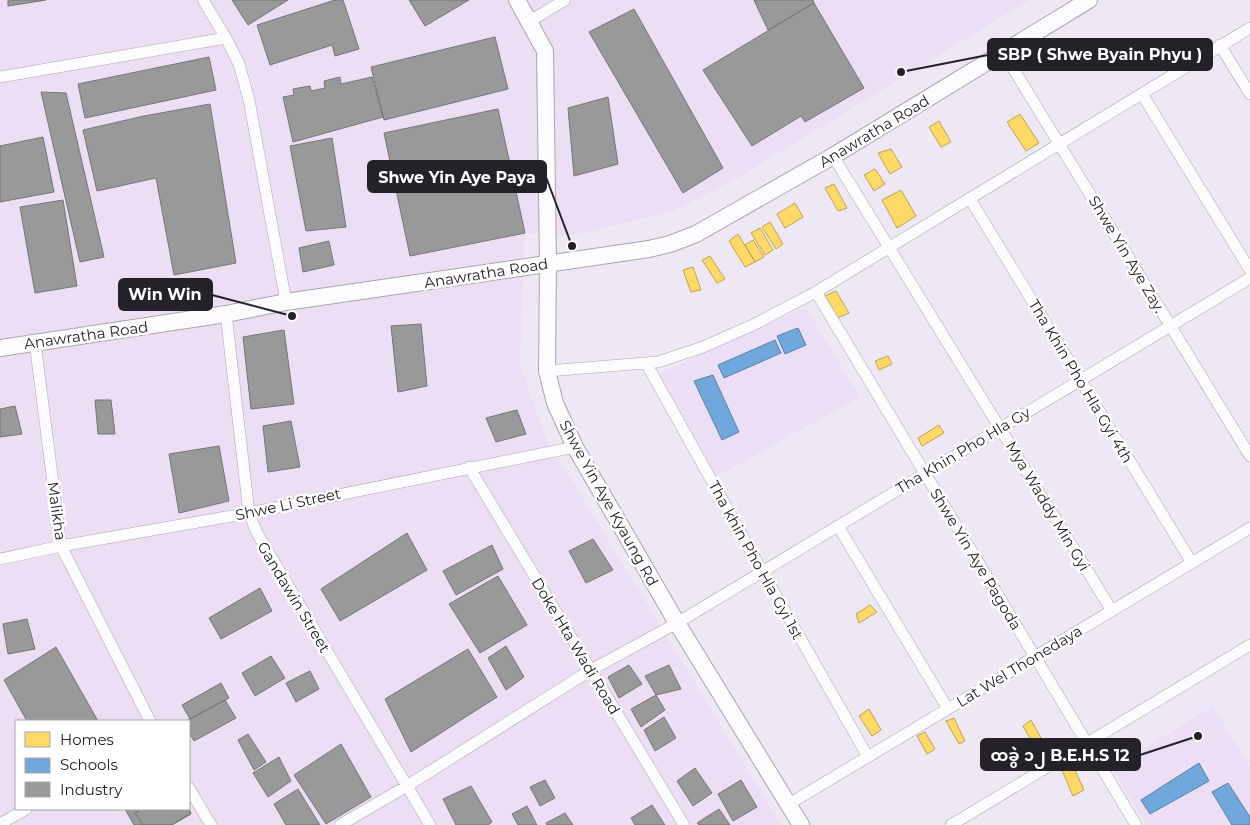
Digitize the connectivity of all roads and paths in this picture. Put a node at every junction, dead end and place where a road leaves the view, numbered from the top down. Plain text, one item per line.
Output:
1 (202, 0) edge
2 (517, 0) edge
3 (565, 0) edge
4 (1089, 0) edge
5 (530, 21) junction
6 (1250, 28) edge
7 (226, 38) junction
8 (1220, 45) junction
9 (1003, 52) junction
10 (0, 77) edge
11 (1142, 94) junction
12 (1250, 94) edge
13 (1060, 144) junction
14 (833, 156) junction
15 (970, 199) junction
16 (890, 247) junction
17 (548, 263) junction
18 (1250, 270) edge
19 (1250, 278) edge
20 (816, 292) junction
21 (286, 302) junction
22 (226, 314) junction
23 (1170, 325) junction
24 (35, 342) junction
25 (0, 348) edge
26 (646, 363) junction
27 (547, 371) junction
28 (1080, 380) junction
29 (1000, 428) junction
30 (575, 446) junction
31 (1250, 456) edge
32 (469, 467) junction
33 (925, 473) junction
34 (249, 513) junction
35 (838, 526) junction
36 (1250, 528) edge
37 (61, 546) junction
38 (0, 559) edge
39 (1192, 563) junction
40 (762, 571) junction
41 (1112, 611) junction
42 (677, 623) junction
43 (1250, 645) edge
44 (1035, 657) junction
45 (591, 670) junction
46 (948, 709) junction
47 (149, 720) edge
48 (1087, 743) junction
49 (868, 757) junction
50 (407, 786) junction
51 (190, 790) edge
52 (789, 804) junction
53 (24, 810) edge
54 (0, 824) edge
55 (211, 825) edge
56 (340, 825) edge
57 (430, 825) edge
58 (684, 825) edge
59 (801, 825) edge
60 (951, 825) edge
61 (1136, 825) edge

1 - 7 street
2 - 5 main road, Shwe Yin Aye Kyaung Rd
3 - 5 street
4 - 9 main road, Anawratha Road
5 - 17 main road, Shwe Yin Aye Kyaung Rd
6 - 8 street
7 - 10 street
7 - 21 street
8 - 11 street
8 - 12 street
9 - 13 street, Shwe Yin Aye Zay.
9 - 14 main road, Anawratha Road
11 - 13 street
11 - 18 street
13 - 15 street
13 - 23 street, Shwe Yin Aye Zay.
14 - 16 street, Mya Waddy Min Gyi
14 - 17 main road, Anawratha Road
15 - 16 street
15 - 28 street, Tha Khin Pho Hla Gyi 4th
16 - 20 street
16 - 29 street, Mya Waddy Min Gyi
17 - 21 main road, Anawratha Road
17 - 27 main road, Shwe Yin Aye Kyaung Rd
19 - 23 street, Tha Khin Pho Hla Gy
20 - 26 street
20 - 33 street, Shwe Yin Aye Pagoda
21 - 22 main road, Anawratha Road
22 - 24 main road, Anawratha Road
22 - 34 street, Gandawin Street
23 - 28 street, Tha Khin Pho Hla Gy
23 - 31 street, Shwe Yin Aye Zay.
24 - 25 main road, Anawratha Road
24 - 37 street, Malikha
26 - 27 street
26 - 40 street, Tha khin Pho Hla Gyi 1st
27 - 30 main road, Shwe Yin Aye Kyaung Rd
28 - 29 street, Tha Khin Pho Hla Gy
28 - 39 street, Tha Khin Pho Hla Gyi 4th
29 - 33 street, Tha Khin Pho Hla Gy
29 - 41 street, Mya Waddy Min Gyi
30 - 32 street, Shwe Li Street
30 - 42 main road, Shwe Yin Aye Kyaung Rd
32 - 34 street, Shwe Li Street
32 - 45 street, Doke Hta Wadi Road
33 - 35 street, Tha Khin Pho Hla Gy
33 - 44 street, Shwe Yin Aye Pagoda
34 - 37 street, Shwe Li Street
34 - 50 street, Gandawin Street
35 - 40 street, Tha Khin Pho Hla Gy
35 - 46 street
36 - 39 street, Lat Wel Thonedaya
37 - 38 street, Shwe Li Street
37 - 47 street, Malikha
39 - 41 street, Lat Wel Thonedaya
40 - 42 street, Tha Khin Pho Hla Gy
40 - 49 street, Tha khin Pho Hla Gyi 1st
41 - 44 street, Lat Wel Thonedaya
42 - 45 street, Tha Khin Pho Hla Gy
42 - 52 main road, Shwe Yin Aye Kyaung Rd
43 - 48 street
44 - 46 street, Lat Wel Thonedaya
44 - 48 street, Shwe Yin Aye Pagoda
45 - 50 street, Tha Khin Pho Hla Gy
45 - 58 street, Doke Hta Wadi Road
46 - 49 street, Lat Wel Thonedaya
48 - 60 street
48 - 61 street, Shwe Yin Aye Pagoda
49 - 52 street, Lat Wel Thonedaya
50 - 56 street, Tha Khin Pho Hla Gy
50 - 57 street, Gandawin Street
51 - 55 street
52 - 59 main road, Shwe Yin Aye Kyaung Rd
53 - 54 street

